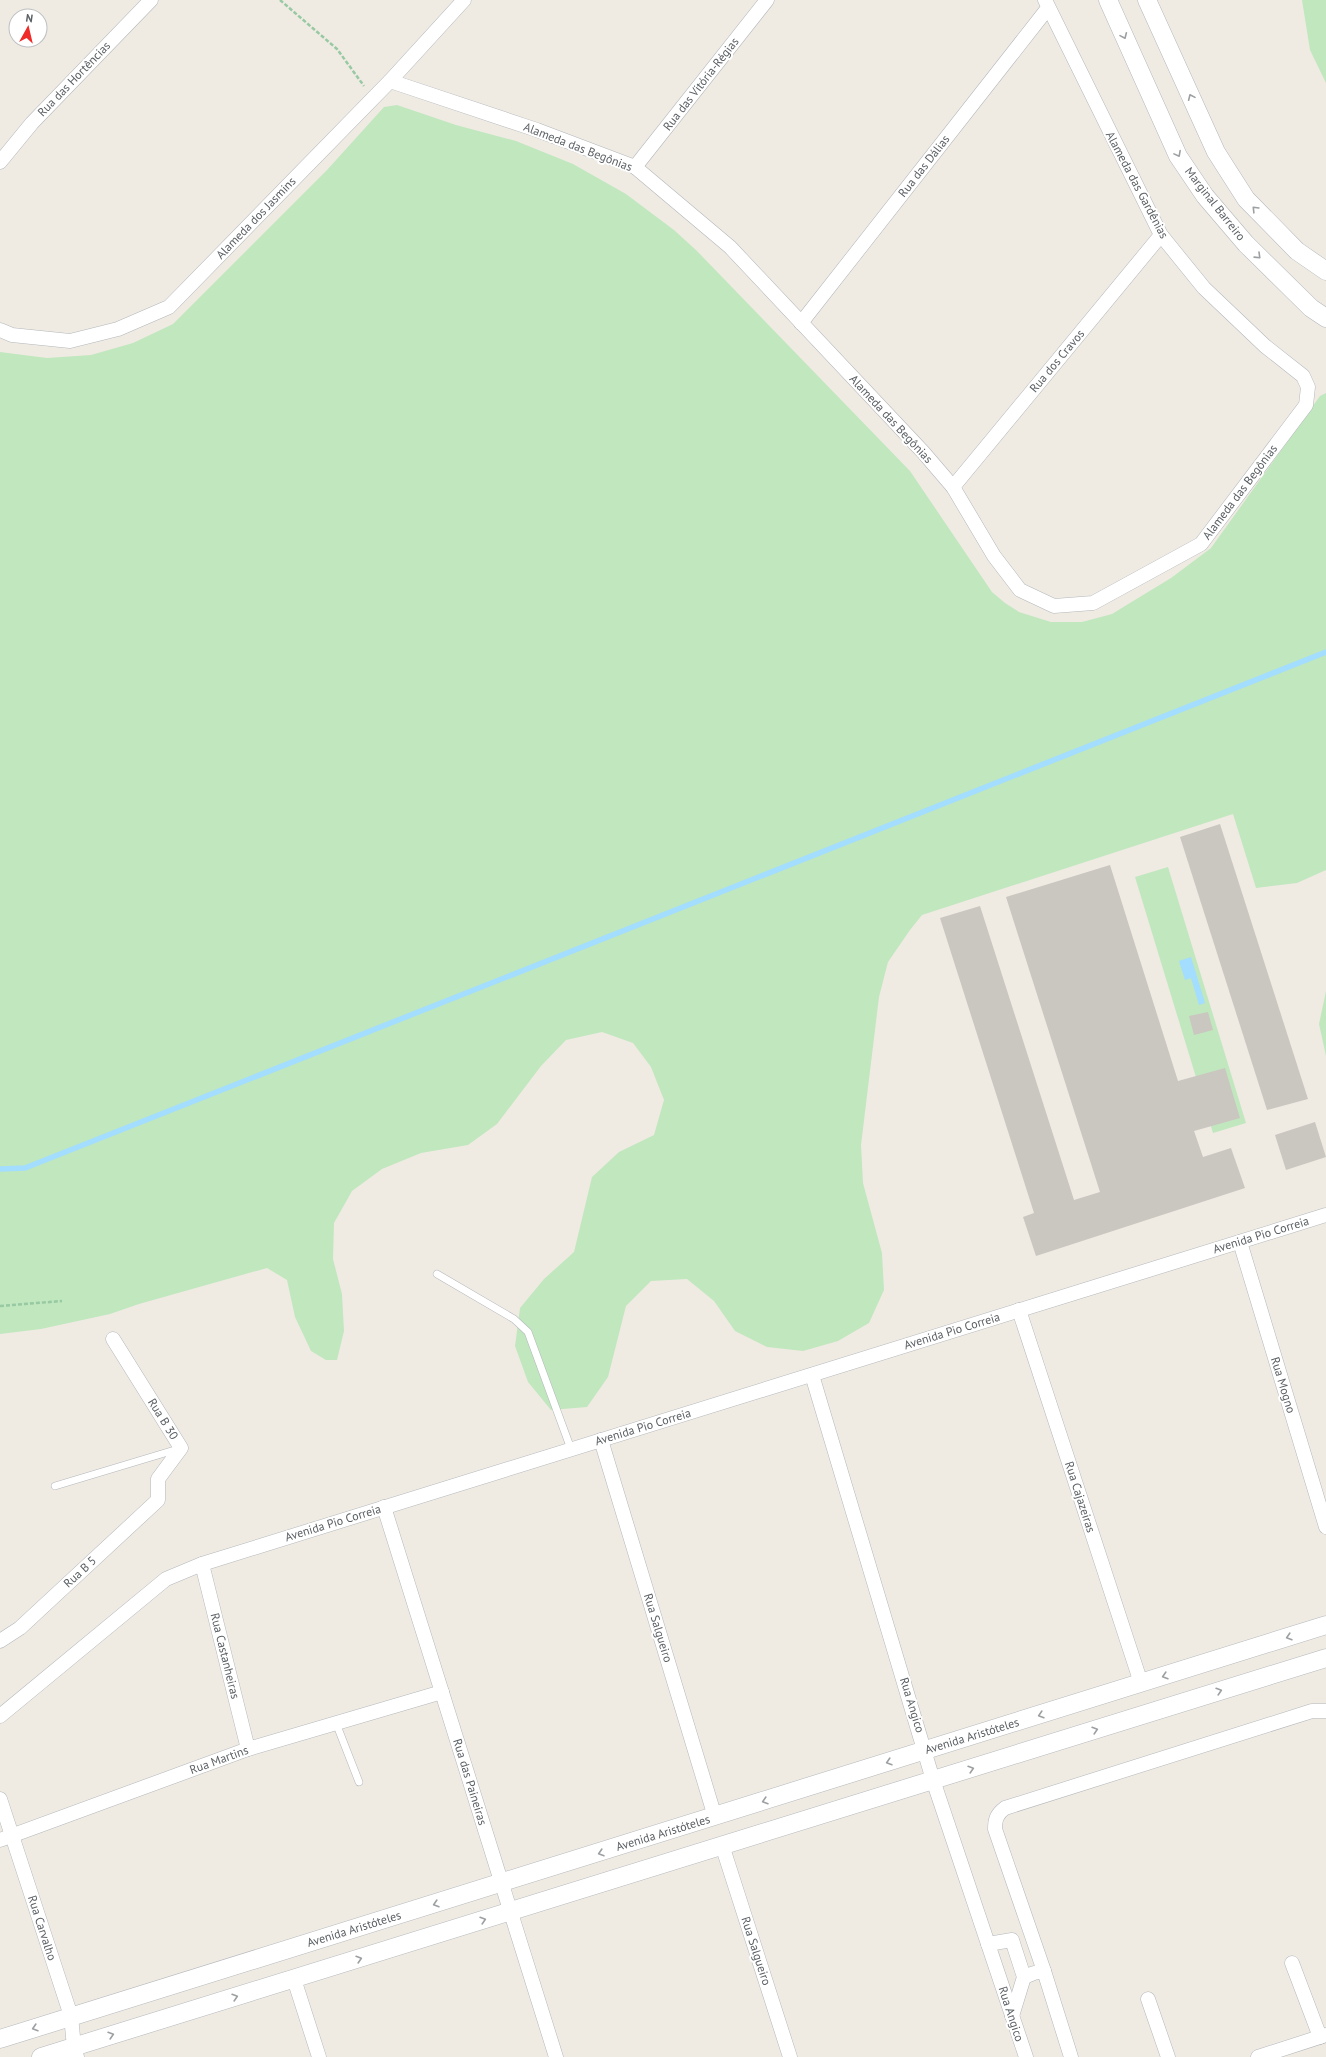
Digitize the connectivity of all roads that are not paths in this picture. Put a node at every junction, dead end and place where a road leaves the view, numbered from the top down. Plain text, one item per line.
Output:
1 (151, 0) edge
2 (464, 0) edge
3 (767, 0) edge
4 (1108, 0) edge
5 (1147, 0) edge
6 (1046, 4) edge
7 (390, 81) junction
8 (0, 162) edge
9 (635, 167) junction
10 (1161, 235) junction
11 (1326, 271) edge
12 (1326, 318) edge
13 (801, 323) junction
14 (0, 330) edge
15 (1302, 376) joint
16 (952, 487) junction
17 (1326, 1215) edge
18 (1240, 1242) junction
19 (437, 1274) dead end
20 (1019, 1310) junction
21 (113, 1339) dead end
22 (812, 1374) junction
23 (601, 1440) junction
24 (181, 1448) junction
25 (571, 1449) junction
26 (55, 1486) dead end
27 (158, 1500) joint
28 (384, 1507) junction
29 (1326, 1527) edge
30 (202, 1564) junction
31 (1326, 1626) edge
32 (0, 1641) edge
33 (1326, 1658) edge
34 (1141, 1683) junction
35 (442, 1692) junction
36 (1326, 1711) edge
37 (0, 1716) edge
38 (336, 1723) junction
39 (248, 1749) junction
40 (926, 1751) junction
41 (934, 1780) junction
42 (359, 1782) dead end
43 (0, 1800) edge
44 (715, 1817) junction
45 (6, 1839) edge
46 (722, 1845) junction
47 (502, 1884) junction
48 (510, 1912) junction
49 (1030, 1934) junction
50 (1012, 1940) junction
51 (988, 1944) junction
52 (1292, 1963) dead end
53 (1044, 1971) junction
54 (1024, 1977) junction
55 (294, 1979) junction
56 (1148, 1999) dead end
57 (71, 2016) junction
58 (1012, 2016) junction
59 (1323, 2036) edge
60 (0, 2039) edge
61 (75, 2052) edge
62 (41, 2057) edge
63 (319, 2057) edge
64 (556, 2057) edge
65 (790, 2057) edge
66 (1026, 2057) edge
67 (1071, 2057) edge
68 (1168, 2057) edge
69 (1258, 2057) edge

1 - 8 street, Rua das Hortências
2 - 7 street, Alameda dos Jasmins
3 - 9 street, Rua das Vitória-Régias
4 -> 12 street, Marginal Barreiro
11 -> 5 street
6 - 10 street, Alameda das Gardênias
6 - 13 street, Rua das Dálias
7 - 9 street, Alameda das Begônias
7 - 14 street, Alameda dos Jasmins
9 - 13 street, Alameda das Begônias
10 - 15 street, Alameda das Gardênias
10 - 16 street, Rua dos Cravos
13 - 16 street, Alameda das Begônias
15 - 16 street, Alameda das Begônias
17 - 18 street, Avenida Pio Correia
18 - 20 street, Avenida Pio Correia
18 - 29 street, Rua Mogno
19 - 25 lane
20 - 22 street, Avenida Pio Correia
20 - 34 street, Rua Cajazeiras
21 - 24 street, Rua B 30
22 - 23 street, Avenida Pio Correia
22 - 40 street, Rua Angico
23 - 25 street, Avenida Pio Correia
23 - 44 street, Rua Salgueiro
24 - 26 lane
24 - 27 street, Rua B 30
25 - 28 street, Avenida Pio Correia
27 - 32 street, Rua B 5
28 - 30 street, Avenida Pio Correia
28 - 35 street, Rua das Paineiras
30 - 37 street, Avenida Pio Correia
30 - 39 street, Rua Castanheiras
31 -> 34 street, Avenida Aristóteles
41 -> 33 street
34 -> 40 street, Avenida Aristóteles
35 - 38 street, Rua Martins
35 - 47 street, Rua das Paineiras
36 - 49 street
38 - 39 street, Rua Martins
38 - 42 lane
39 - 45 street, Rua Martins
40 - 41 street, Rua Angico
40 -> 44 street, Avenida Aristóteles
41 - 46 street
41 - 51 street, Rua Angico
43 - 45 street, Rua Carvalho
44 -> 47 street, Avenida Aristóteles
45 - 57 street, Rua Carvalho
46 - 48 street
46 - 65 street, Rua Salgueiro
47 - 48 street, Rua das Paineiras
47 -> 57 street, Avenida Aristóteles
55 -> 48 street
48 - 64 street, Rua das Paineiras
49 - 50 street
49 - 53 street
50 - 51 street
50 - 54 street
51 - 58 street, Rua Angico
52 - 59 street
53 - 54 street
53 - 67 street
54 - 58 street
61 -> 55 street
55 - 63 street
56 - 68 street
57 -> 60 street, Avenida Aristóteles
57 - 61 street, Rua Carvalho
58 - 66 street, Rua Angico
59 - 69 street
61 - 62 street

